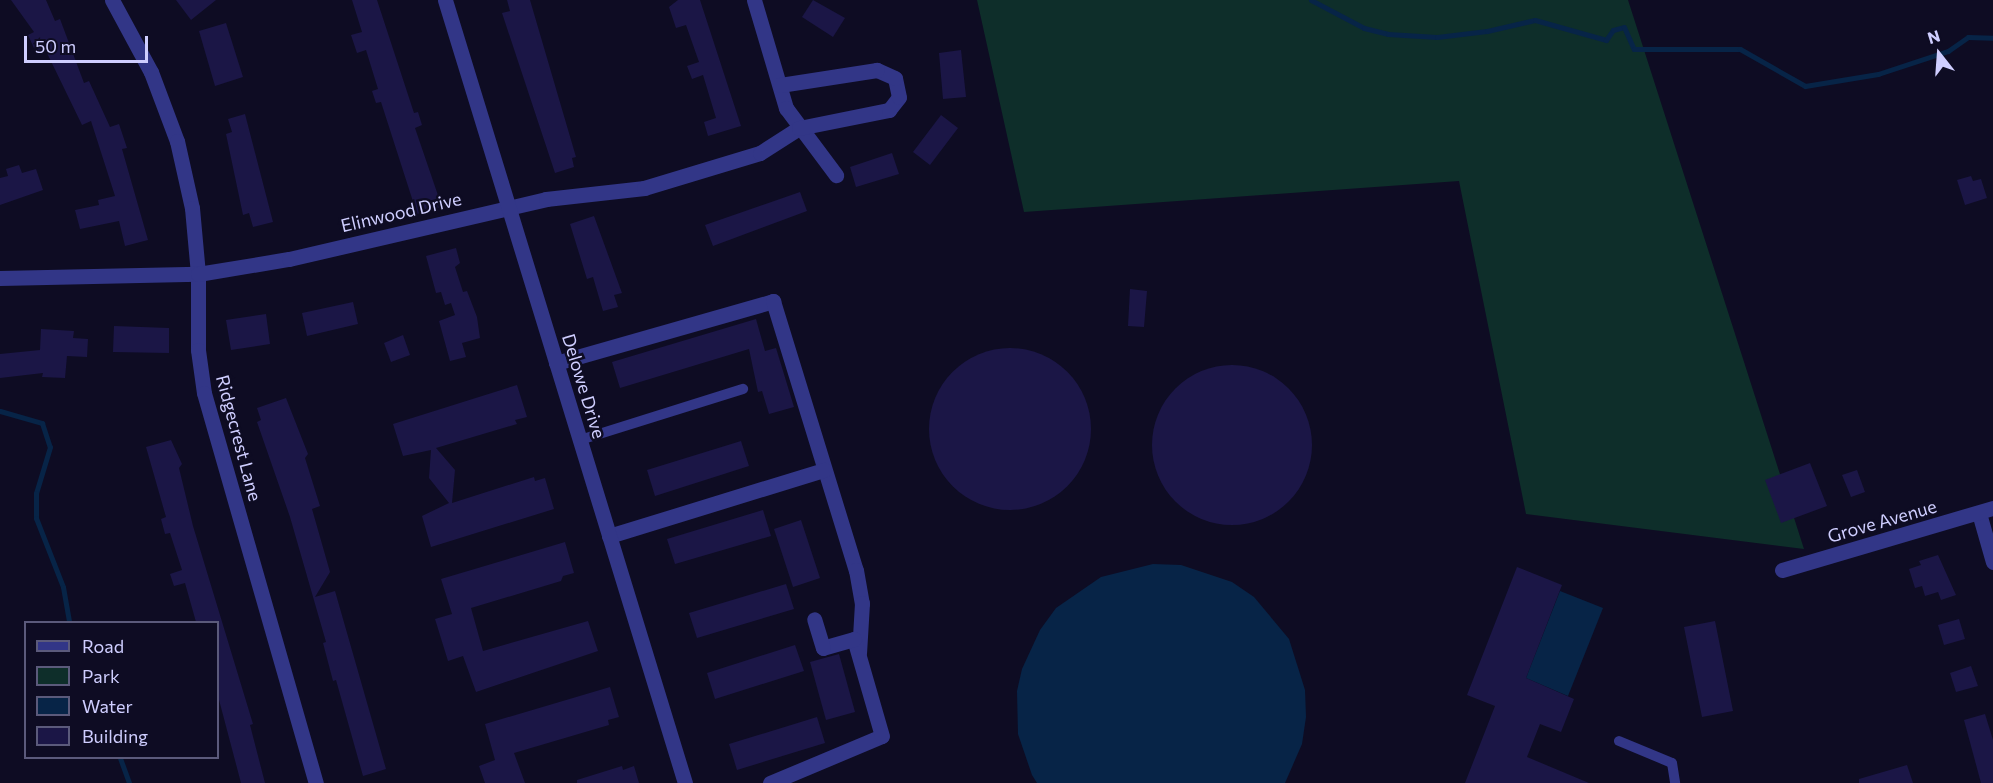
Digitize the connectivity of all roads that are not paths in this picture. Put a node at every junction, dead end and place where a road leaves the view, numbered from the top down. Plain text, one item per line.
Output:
1 (112, 0) edge
2 (445, 0) edge
3 (754, 0) edge
4 (780, 85) junction
5 (799, 128) junction
6 (836, 175) dead end
7 (508, 206) junction
8 (198, 274) junction
9 (0, 278) edge
10 (556, 363) junction
11 (743, 389) dead end
12 (580, 440) junction
13 (824, 470) junction
14 (1986, 511) edge
15 (609, 536) junction
16 (1993, 562) edge
17 (1782, 570) dead end
18 (814, 619) dead end
19 (858, 653) junction
20 (1619, 741) dead end
21 (316, 783) edge
22 (685, 783) edge
23 (770, 783) edge
24 (1675, 783) edge

1 - 8 street, Ridgecrest Lane
2 - 7 street, Delowe Drive
3 - 4 street
4 - 5 street
4 - 5 street
5 - 6 street
5 - 7 street, Elinwood Drive
7 - 8 street, Elinwood Drive
7 - 10 street, Delowe Drive
8 - 9 street, Elinwood Drive
8 - 21 street, Ridgecrest Lane
10 - 12 street, Delowe Drive
10 - 13 street
11 - 12 lane
12 - 15 street, Delowe Drive
13 - 15 street
13 - 19 street
14 - 16 street
14 - 17 street, Grove Avenue
15 - 22 street, Delowe Drive
18 - 19 street
19 - 23 street
20 - 24 lane

